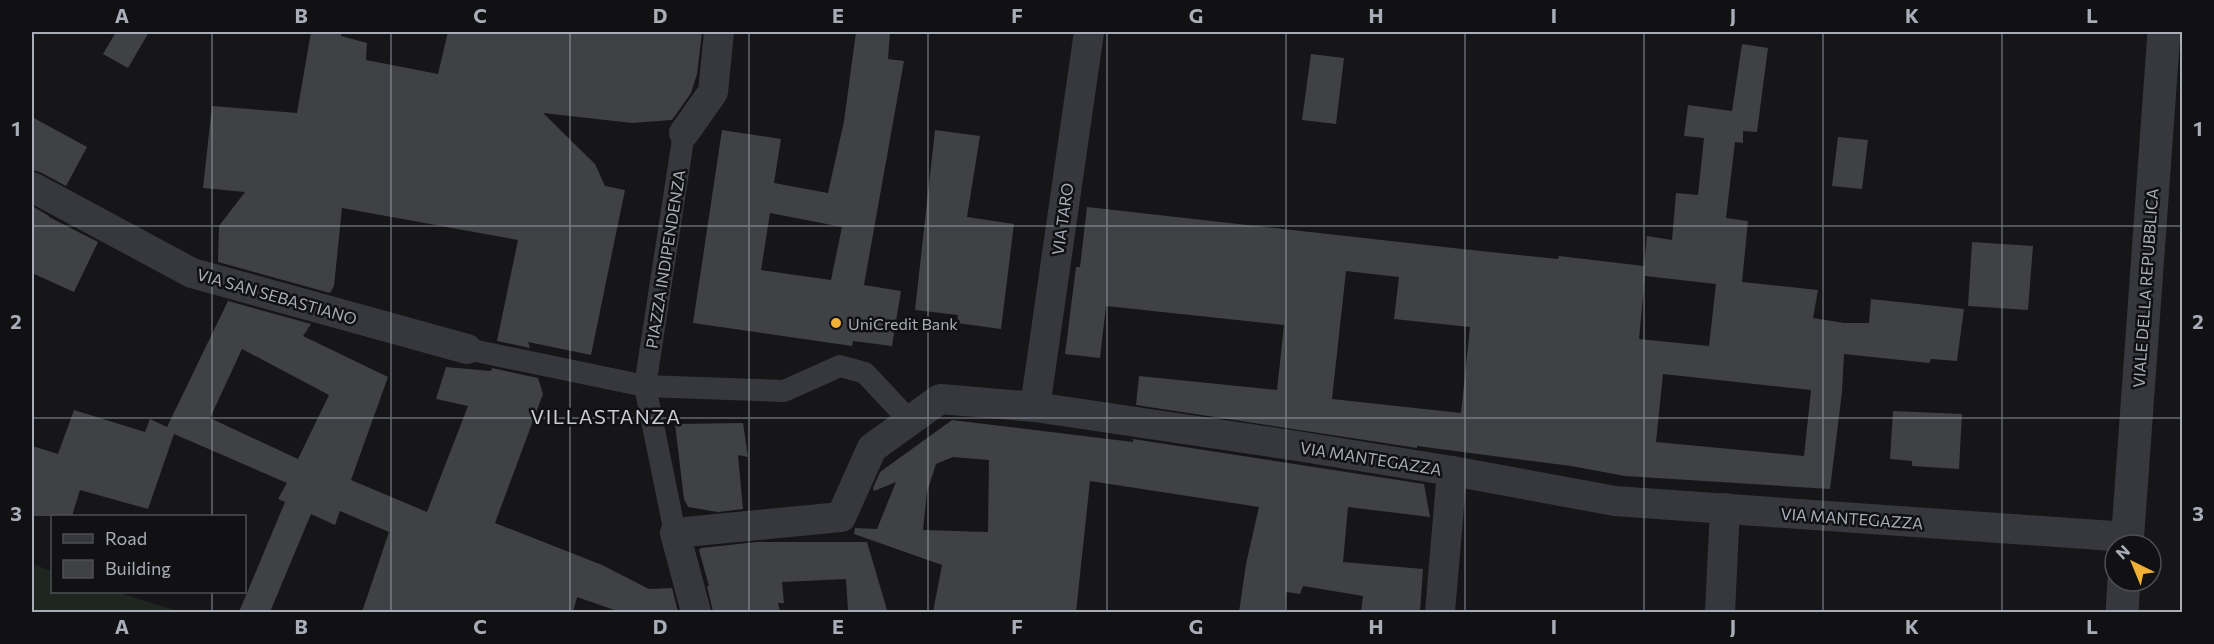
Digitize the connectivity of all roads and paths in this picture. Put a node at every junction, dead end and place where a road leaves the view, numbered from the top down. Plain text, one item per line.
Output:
1 (719, 32) edge
2 (1089, 32) edge
3 (2164, 32) edge
4 (684, 133) joint
5 (32, 187) edge
6 (467, 349) joint
7 (645, 386) junction
8 (1035, 407) junction
9 (909, 420) junction
10 (1452, 471) junction
11 (1725, 508) junction
12 (675, 533) junction
13 (2128, 533) edge
14 (2103, 539) edge
15 (2123, 593) edge
16 (696, 612) edge
17 (1440, 612) edge
18 (1720, 612) edge
19 (2122, 612) edge

1 - 4 street
2 - 8 street, VIA TARO
3 - 13 street, VIALE DELLA REPUBBLICA
4 - 7 street, PIAZZA INDIPENDENZA
5 - 6 street, VIA SAN SEBASTIANO
6 - 7 street
7 - 9 street
7 - 12 street, PIAZZA INDIPENDENZA
8 - 9 street, VIA MANTEGAZZA
8 - 10 street, VIA MANTEGAZZA
9 - 12 street, VIA MANTEGAZZA
10 - 11 street, VIA MANTEGAZZA
10 - 17 street
11 - 14 street, VIA MANTEGAZZA
11 - 18 street
12 - 16 street
15 - 19 street

